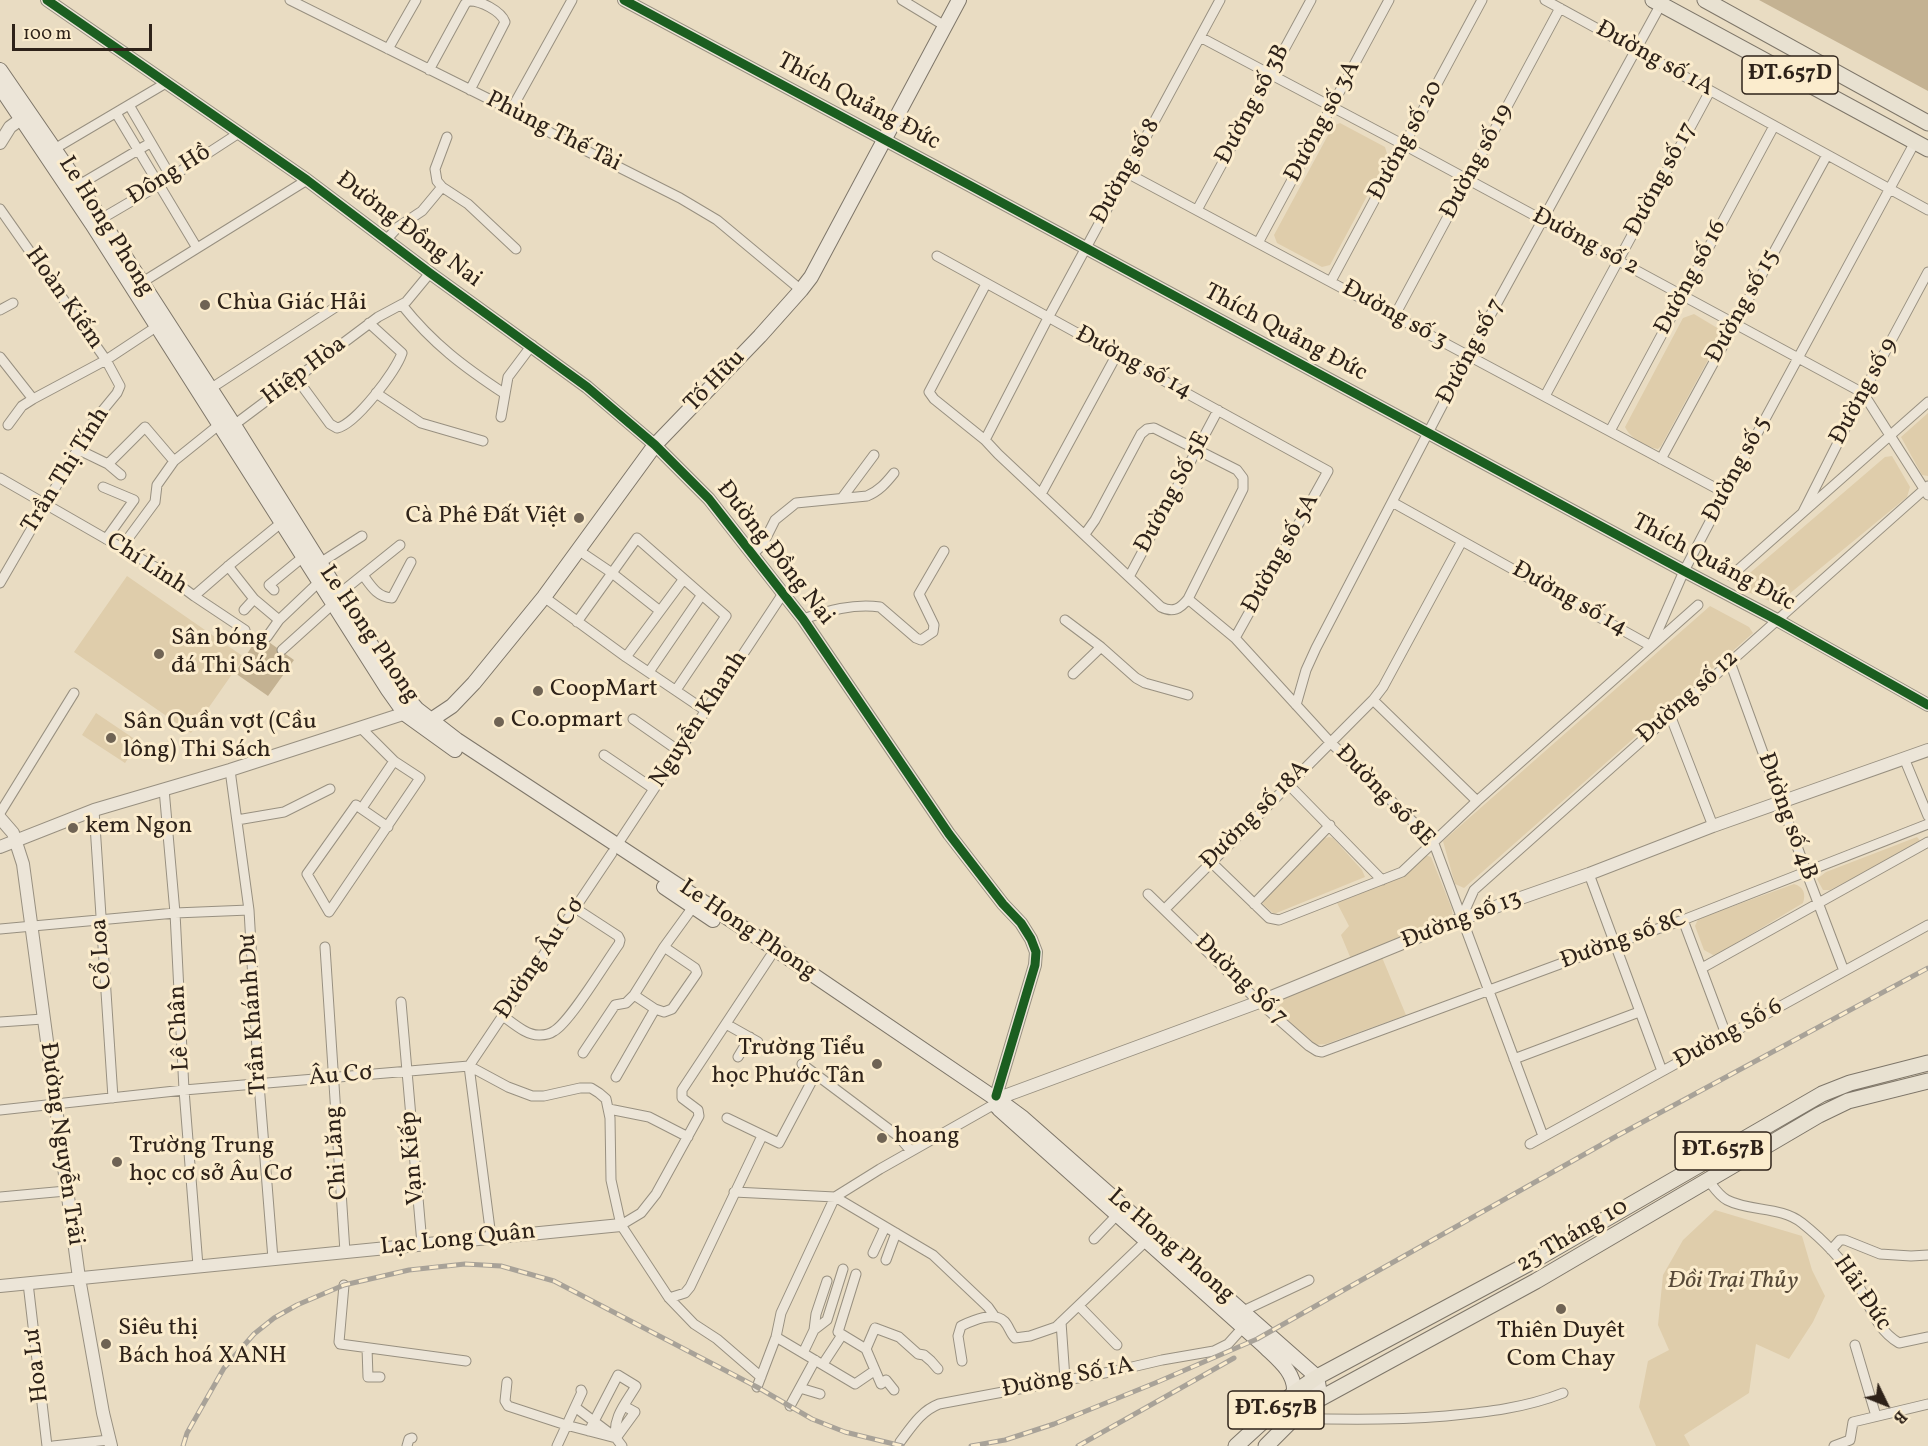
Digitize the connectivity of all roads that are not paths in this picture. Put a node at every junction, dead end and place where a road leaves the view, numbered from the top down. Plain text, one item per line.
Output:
1 (47, 0) edge
2 (290, 0) edge
3 (416, 0) edge
4 (572, 0) edge
5 (902, 0) edge
6 (959, 0) edge
7 (1220, 0) edge
8 (1311, 0) edge
9 (1389, 0) edge
10 (1482, 0) edge
11 (1545, 0) edge
12 (1705, 0) edge
13 (1659, 1) edge
14 (632, 2) edge
15 (1560, 8) junction
16 (945, 26) junction
17 (1200, 37) junction
18 (388, 50) junction
19 (1637, 50) junction
20 (0, 70) edge
21 (429, 70) junction
22 (1271, 74) junction
23 (166, 83) junction
24 (0, 87) edge
25 (470, 90) junction
26 (1710, 91) junction
27 (129, 105) junction
28 (1332, 107) junction
29 (512, 110) junction
30 (116, 113) junction
31 (26, 115) junction
32 (1928, 123) edge
33 (1774, 126) junction
34 (239, 133) junction
35 (447, 137) dead end
36 (885, 140) junction
37 (150, 142) junction
38 (0, 143) edge
39 (1404, 145) junction
40 (1922, 146) edge
41 (56, 148) junction
42 (137, 151) junction
43 (1827, 155) junction
44 (1127, 172) junction
45 (171, 177) junction
46 (307, 180) junction
47 (1468, 181) junction
48 (79, 185) junction
49 (159, 185) junction
50 (442, 187) junction
51 (1890, 189) junction
52 (0, 209) edge
53 (1197, 210) junction
54 (1928, 210) edge
55 (101, 219) junction
56 (1544, 221) junction
57 (387, 239) junction
58 (1258, 243) junction
59 (197, 248) junction
60 (516, 249) dead end
61 (1085, 249) junction
62 (937, 256) dead end
63 (1618, 261) junction
64 (1928, 272) edge
65 (430, 273) junction
66 (1331, 281) junction
67 (986, 284) junction
68 (140, 289) junction
69 (801, 290) junction
70 (1682, 296) junction
71 (345, 301) dead end
72 (13, 303) dead end
73 (402, 305) junction
74 (0, 309) edge
75 (1395, 315) junction
76 (1048, 318) junction
77 (369, 323) junction
78 (1734, 323) junction
79 (161, 325) junction
80 (532, 345) junction
81 (1116, 356) junction
82 (1468, 356) junction
83 (0, 357) edge
84 (1799, 358) junction
85 (106, 360) junction
86 (297, 379) junction
87 (210, 390) junction
88 (376, 393) junction
89 (1863, 393) junction
90 (505, 394) junction
91 (1545, 396) junction
92 (33, 399) junction
93 (1928, 402) edge
94 (1218, 410) junction
95 (501, 417) dead end
96 (8, 425) dead end
97 (227, 425) junction
98 (1610, 431) junction
99 (1429, 434) junction
100 (1890, 435) junction
101 (985, 440) junction
102 (483, 441) dead end
103 (655, 445) junction
104 (77, 449) junction
105 (1197, 450) junction
106 (874, 455) dead end
107 (1661, 459) junction
108 (174, 461) junction
109 (108, 464) junction
110 (1328, 471) joint
111 (894, 473) dead end
112 (122, 475) dead end
113 (0, 478) edge
114 (103, 487) dead end
115 (1927, 490) edge
116 (1041, 494) junction
117 (1725, 494) junction
118 (842, 498) junction
119 (1392, 502) junction
120 (46, 503) junction
121 (1803, 512) junction
122 (281, 524) junction
123 (1085, 534) junction
124 (362, 536) dead end
125 (106, 539) junction
126 (1462, 541) junction
127 (400, 545) dead end
128 (121, 548) junction
129 (578, 550) junction
130 (944, 551) dead end
131 (753, 554) junction
132 (303, 557) junction
133 (411, 562) dead end
134 (320, 563) junction
135 (228, 566) junction
136 (3, 571) edge
137 (1684, 572) junction
138 (612, 573) junction
139 (363, 575) junction
140 (1731, 576) dead end
141 (1129, 577) junction
142 (683, 580) junction
143 (319, 582) junction
144 (0, 583) edge
145 (274, 590) dead end
146 (783, 595) junction
147 (194, 596) junction
148 (701, 596) junction
149 (544, 597) junction
150 (254, 599) junction
151 (336, 599) junction
152 (1188, 599) junction
153 (1698, 605) dead end
154 (244, 610) dead end
155 (660, 611) junction
156 (803, 619) junction
157 (279, 620) junction
158 (1065, 620) dead end
159 (1777, 620) junction
160 (577, 621) junction
161 (245, 630) dead end
162 (267, 637) dead end
163 (1235, 638) junction
164 (1651, 646) junction
165 (1101, 647) junction
166 (282, 650) dead end
167 (626, 657) junction
168 (1730, 662) junction
169 (649, 672) junction
170 (1073, 674) dead end
171 (676, 690) junction
172 (74, 693) dead end
173 (1188, 695) dead end
174 (1373, 700) junction
175 (1296, 705) junction
176 (1928, 705) edge
177 (411, 711) junction
178 (706, 711) junction
179 (1670, 715) junction
180 (633, 719) dead end
181 (426, 724) junction
182 (361, 728) junction
183 (1330, 742) junction
184 (1928, 750) edge
185 (679, 751) junction
186 (604, 754) dead end
187 (1904, 759) junction
188 (394, 761) junction
189 (230, 770) junction
190 (1288, 784) junction
191 (164, 789) junction
192 (330, 789) dead end
193 (654, 789) junction
194 (1477, 801) junction
195 (1782, 803) junction
196 (362, 808) junction
197 (94, 810) junction
198 (0, 813) edge
199 (1928, 816) edge
200 (0, 818) edge
201 (237, 820) junction
202 (1928, 824) edge
203 (1330, 825) junction
204 (1713, 826) junction
205 (387, 827) junction
206 (17, 841) junction
207 (1433, 841) junction
208 (1928, 842) edge
209 (0, 847) edge
210 (615, 849) junction
211 (1211, 862) junction
212 (1806, 872) junction
213 (1589, 874) junction
214 (1383, 880) junction
215 (1148, 894) dead end
216 (1254, 904) junction
217 (1818, 904) junction
218 (693, 907) junction
219 (575, 908) junction
220 (1165, 909) junction
221 (249, 910) junction
222 (175, 913) junction
223 (100, 920) junction
224 (1461, 920) junction
225 (1683, 920) junction
226 (32, 925) junction
227 (1928, 925) edge
228 (0, 929) edge
229 (1614, 944) junction
230 (325, 947) dead end
231 (664, 947) junction
232 (773, 953) junction
233 (1702, 968) junction
234 (1844, 971) junction
235 (1488, 991) junction
236 (634, 996) junction
237 (400, 1002) dead end
238 (1259, 1002) junction
239 (655, 1009) junction
240 (1639, 1012) junction
241 (502, 1017) junction
242 (43, 1018) junction
243 (0, 1022) edge
244 (726, 1024) junction
245 (1727, 1037) junction
246 (1317, 1051) joint
247 (583, 1053) dead end
248 (738, 1057) dead end
249 (1514, 1059) junction
250 (1928, 1063) edge
251 (802, 1064) dead end
252 (469, 1066) junction
253 (1662, 1071) junction
254 (407, 1072) junction
255 (815, 1076) junction
256 (616, 1077) dead end
257 (333, 1078) junction
258 (1928, 1081) edge
259 (259, 1084) junction
260 (184, 1090) junction
261 (113, 1098) junction
262 (995, 1101) junction
263 (55, 1105) junction
264 (609, 1109) junction
265 (0, 1110) edge
266 (727, 1118) dead end
267 (762, 1136) junction
268 (1543, 1136) junction
269 (688, 1137) junction
270 (1530, 1144) dead end
271 (911, 1151) junction
272 (1699, 1165) junction
273 (1708, 1180) junction
274 (66, 1191) junction
275 (734, 1192) junction
276 (0, 1197) edge
277 (835, 1197) junction
278 (1117, 1215) junction
279 (621, 1225) junction
280 (885, 1227) junction
281 (896, 1233) junction
282 (491, 1238) junction
283 (1094, 1239) dead end
284 (1146, 1241) junction
285 (422, 1244) junction
286 (1831, 1250) junction
287 (345, 1252) junction
288 (873, 1253) dead end
289 (1928, 1254) edge
290 (273, 1259) junction
291 (886, 1260) dead end
292 (1528, 1264) junction
293 (198, 1266) junction
294 (843, 1269) dead end
295 (856, 1274) dead end
296 (79, 1278) junction
297 (1310, 1280) dead end
298 (827, 1281) dead end
299 (1536, 1281) junction
300 (28, 1283) junction
301 (344, 1285) dead end
302 (0, 1286) edge
303 (669, 1298) junction
304 (1079, 1306) junction
305 (995, 1317) junction
306 (1246, 1319) junction
307 (1061, 1322) junction
308 (814, 1330) junction
309 (842, 1335) junction
310 (776, 1337) junction
311 (1928, 1337) edge
312 (1117, 1345) dead end
313 (1855, 1345) dead end
314 (367, 1348) junction
315 (866, 1349) junction
316 (803, 1353) junction
317 (466, 1361) dead end
318 (962, 1361) dead end
319 (819, 1362) junction
320 (938, 1369) dead end
321 (874, 1371) junction
322 (380, 1377) dead end
323 (761, 1377) junction
324 (1317, 1377) junction
325 (1065, 1379) junction
326 (507, 1382) dead end
327 (757, 1387) dead end
328 (800, 1388) junction
329 (581, 1390) dead end
330 (894, 1390) dead end
331 (1294, 1393) junction
332 (1563, 1393) dead end
333 (819, 1394) dead end
334 (1312, 1403) junction
335 (1928, 1404) edge
336 (790, 1406) dead end
337 (575, 1407) junction
338 (1876, 1416) junction
339 (1294, 1418) junction
340 (566, 1425) junction
341 (591, 1427) junction
342 (619, 1442) edge
343 (900, 1442) dead end
344 (110, 1443) edge
345 (47, 1446) edge
346 (53, 1446) edge
347 (557, 1446) edge
348 (1236, 1446) edge
349 (1266, 1446) edge
350 (1834, 1446) edge

1 - 23 street, Đường Đồng Nai
2 - 18 street, Phùng Thế Tài
3 - 18 street
4 - 29 street
5 - 16 street
6 - 16 main road, Tố Hữu
7 - 17 street, Đường số 8
8 - 22 street, Đường số 3B
9 - 28 street, Đường số 3A
10 - 39 street, Đường số 20
11 - 15 street, Đường số 1A
12 - 32 main road, ĐT.657D
13 - 19 street, Đường số 7
13 - 40 main road, ĐT.657D
14 - 36 street, Thích Quảng Đức
15 - 19 street, Đường số 1A
15 - 47 street, Đường số 19
16 - 36 main road, Tố Hữu
17 - 22 street, Đường số 2
17 - 44 street, Đường số 8
18 - 21 street, Phùng Thế Tài
19 - 26 street, Đường số 1A
19 - 56 street, Đường số 7
20 - 31 main road, Le Hong Phong
21 - 25 street, Phùng Thế Tài
21 - 25 street
22 - 28 street, Đường số 2
22 - 53 street, Đường số 3B
23 - 27 street
23 - 34 street, Đường Đồng Nai
24 - 31 main road, Le Hong Phong
25 - 29 street, Phùng Thế Tài
26 - 33 street, Đường số 1A
26 - 63 street, Đường số 17
27 - 30 street
27 - 37 street
28 - 39 street, Đường số 2
28 - 58 street, Đường số 3A
29 - 69 street, Phùng Thế Tài
30 - 41 street
30 - 42 street
31 - 38 street
31 - 41 main road, Le Hong Phong
31 - 68 main road, Le Hong Phong
33 - 43 street, Đường số 1A
33 - 70 street, Đường số 16
34 - 45 street, Đông Hồ
34 - 46 street, Đường Đồng Nai
35 - 50 street
36 - 61 street, Thích Quảng Đức
36 - 69 main road, Tố Hữu
37 - 42 street, Đông Hồ
37 - 45 street
39 - 47 street, Đường số 2
39 - 66 street, Đường số 20
40 - 51 street, Đường số 5
41 - 48 main road, Le Hong Phong
42 - 48 street, Đông Hồ
42 - 49 street
43 - 51 street, Đường số 1A
43 - 78 street, Đường số 15
44 - 53 street, Đường số 3
44 - 61 street, Đường số 8
45 - 49 street, Đông Hồ
46 - 57 street, Đường Đồng Nai
46 - 59 street
47 - 56 street, Đường số 2
47 - 75 street, Đường số 19
48 - 55 main road, Le Hong Phong
49 - 55 street, Đông Hồ
49 - 59 street
50 - 57 street
50 - 60 street
51 - 54 street
51 - 84 street, Đường số 5
52 - 85 street, Hoàn Kiếm
53 - 58 street, Đường số 3
55 - 68 main road, Le Hong Phong
56 - 63 street, Đường số 2
56 - 82 street, Đường số 7
57 - 65 street, Đường Đồng Nai
58 - 66 street, Đường số 3
59 - 68 street
61 - 76 street, Đường số 8
61 - 99 street, Thích Quảng Đức
62 - 67 street, Đường số 14
63 - 70 street, Đường số 2
63 - 91 street, Đường số 17
64 - 89 street, Đường số 9
65 - 73 street, Hiệp Hòa
65 - 80 street, Đường Đồng Nai
66 - 75 street, Đường số 3
67 - 76 street, Đường số 14
67 - 101 street
68 - 79 main road, Le Hong Phong
69 - 103 main road, Tố Hữu
70 - 78 street, Đường số 2
70 - 98 street, Đường số 16
71 - 87 street
72 - 74 street
73 - 77 street, Hiệp Hòa
73 - 90 street
75 - 82 street, Đường số 3
76 - 81 street, Đường số 14
76 - 101 street, Đường số 8
77 - 86 street, Hiệp Hòa
77 - 88 street
78 - 84 street, Đường số 2
78 - 107 street, Đường số 15
79 - 85 street
79 - 87 main road, Le Hong Phong
79 - 97 main road, Le Hong Phong
80 - 90 street
80 - 103 street, Đường Đồng Nai
81 - 94 street, Đường số 14
81 - 116 street
82 - 91 street, Đường số 3
82 - 99 street, Đường số 7
83 - 92 street
84 - 89 street, Đường số 2
84 - 117 street, Đường số 5
85 - 92 street
85 - 104 street, Trần Thị Tính
86 - 88 street
86 - 97 street, Hiệp Hòa
87 - 97 main road, Le Hong Phong
88 - 102 street
89 - 100 street, Đường số 2
89 - 121 street, Đường số 9
90 - 95 street
91 - 98 street, Đường số 3
92 - 96 street
93 - 100 street
94 - 105 street, Đường Số 5E
94 - 110 street, Đường số 14
97 - 108 street, Hiệp Hòa
97 - 122 main road, Le Hong Phong
97 - 134 main road, Le Hong Phong
98 - 107 street, Đường số 3
99 - 119 street, Đường số 7
99 - 137 street, Thích Quảng Đức
100 - 115 street, Đường số 2
100 - 121 street
101 - 116 street
103 - 129 main road, Tố Hữu
103 - 131 street, Đường Đồng Nai
104 - 109 street
104 - 120 street, Trần Thị Tính
105 - 123 street
105 - 141 street, Đường Số 5E
105 - 152 street
106 - 118 street
107 - 117 street, Đường số 3
108 - 109 street
108 - 128 street, Hiệp Hòa
109 - 112 street
110 - 163 street, Đường số 5A
111 - 118 street
113 - 120 street, Chí Linh
114 - 125 street
115 - 159 street, Đường số 12
116 - 123 street
117 - 137 street, Đường số 5
118 - 131 street
119 - 126 street, Đường số 14
119 - 175 street, Đường số 7
120 - 125 street, Chí Linh
120 - 136 street, Trần Thị Tính
121 - 140 street
122 - 132 main road, Le Hong Phong
122 - 135 street, Chí Linh
123 - 141 street
124 - 134 street
125 - 128 street, Chí Linh
126 - 164 street, Đường số 14
126 - 174 street, Đường số 18A
127 - 139 street
128 - 147 street, Chí Linh
129 - 138 street
129 - 149 main road, Tố Hữu
130 - 156 street
131 - 146 street, Đường Đồng Nai
132 - 143 main road, Le Hong Phong
132 - 145 street
133 - 139 street
134 - 151 main road, Le Hong Phong
135 - 147 street, Chí Linh
135 - 150 street
136 - 144 street, Trần Thị Tính
137 - 159 street, Thích Quảng Đức
137 - 164 street, Đường số 5
138 - 142 street
138 - 155 street
138 - 160 street
139 - 151 street
141 - 152 street
142 - 148 street
142 - 155 street
143 - 151 main road, Le Hong Phong
143 - 157 street
146 - 156 street, Đường Đồng Nai
146 - 178 street, Nguyễn Khanh
147 - 161 street
148 - 169 street
148 - 171 street
149 - 160 street
149 - 181 main road, Tố Hữu
150 - 154 street
150 - 157 street
151 - 166 street
151 - 177 main road, Le Hong Phong
152 - 163 street, Đường số 8E
153 - 164 street
155 - 167 street
156 - 262 street, Đường Đồng Nai
157 - 162 street
158 - 165 street
159 - 168 street, Đường số 12
159 - 176 street, Thích Quảng Đức
160 - 167 street
163 - 175 street, Đường số 8E
164 - 194 street, Đường số 5
165 - 170 street
165 - 173 street
167 - 169 street
168 - 179 street, Đường số 12
168 - 195 street, Đường số 4B
169 - 171 street
171 - 178 street
172 - 198 street
174 - 183 street, Đường số 18A
174 - 194 street
175 - 183 street, Đường số 8E
177 - 181 main road, Le Hong Phong
177 - 182 street
178 - 185 street, Nguyễn Khanh
179 - 204 street
179 - 224 street, Đường số 12
180 - 185 street
181 - 210 main road, Le Hong Phong
182 - 188 street
182 - 189 street
183 - 190 street, Đường số 18A
183 - 207 street, Đường số 8E
184 - 187 street, Đường số 13
185 - 193 street, Nguyễn Khanh
186 - 193 street
187 - 195 street, Đường số 13
187 - 199 street
188 - 196 street
188 - 205 street
189 - 191 street
189 - 201 street, Trần Khánh Dư
190 - 203 street
190 - 211 street, Đường số 18A
191 - 197 street
191 - 222 street, Lê Chân
192 - 201 street
193 - 210 street, Nguyễn Khanh
194 - 207 street, Đường số 5
195 - 204 street, Đường số 13
195 - 212 street, Đường số 4B
196 - 205 street
196 - 205 street
197 - 206 street
197 - 223 street, Cổ Loa
200 - 206 street
201 - 221 street, Trần Khánh Dư
202 - 212 street, Đường số 8C
203 - 214 street
203 - 216 street
204 - 213 street, Đường số 13
206 - 209 street
206 - 226 street, Đường Nguyễn Trãi
207 - 214 street, Đường số 5
207 - 224 street, Đường số 8E
208 - 217 street
210 - 218 main road, Le Hong Phong
210 - 219 street, Đường Âu Cơ
210 - 232 main road, Le Hong Phong
211 - 216 street
211 - 220 street, Đường số 18A
212 - 217 street, Đường số 4B
212 - 225 street, Đường số 8C
213 - 224 street, Đường số 13
213 - 229 street
214 - 216 street, Đường số 5
215 - 220 street, Đường Số 7
217 - 233 street
217 - 234 street, Đường số 4B
218 - 231 street
218 - 232 main road, Le Hong Phong
219 - 241 street, Đường Âu Cơ
219 - 241 street
220 - 238 street, Đường Số 7
221 - 222 street
221 - 259 street, Trần Khánh Dư
222 - 223 street
222 - 260 street, Lê Chân
223 - 226 street
223 - 261 street, Cổ Loa
224 - 235 street, Đường số 8E
224 - 238 street, Đường số 13
225 - 229 street, Đường số 8C
225 - 233 street
226 - 228 street
226 - 242 street, Đường Nguyễn Trãi
227 - 234 street, Đường Số 6
229 - 235 street, Đường số 8C
229 - 240 street
230 - 257 street, Chi Lăng
231 - 236 street
231 - 239 street
232 - 244 street
232 - 262 main road, Le Hong Phong
233 - 245 street
234 - 245 street, Đường Số 6
235 - 246 street, Đường số 8C
235 - 249 street, Đường số 8E
236 - 239 street
236 - 247 street
237 - 254 street, Vạn Kiếp
238 - 246 street, Đường Số 7
238 - 262 street, Đường số 13
239 - 256 street
240 - 249 street
240 - 253 street
241 - 252 street, Đường Âu Cơ
242 - 243 street
242 - 263 street, Đường Nguyễn Trãi
244 - 248 street
244 - 269 street
245 - 253 street, Đường Số 6
249 - 268 street, Đường số 8E
250 - 272 main road, 23 Tháng 10 / ĐT.657B
251 - 255 street
252 - 254 street, Âu Cơ
252 - 264 street
252 - 282 street
253 - 268 street, Đường Số 6
254 - 257 street, Âu Cơ
254 - 285 street, Vạn Kiếp
255 - 267 street
255 - 271 street
257 - 259 street, Âu Cơ
257 - 287 street, Chi Lăng
258 - 273 main road, 23 Tháng 10 / ĐT.657B
259 - 260 street, Âu Cơ
259 - 290 street, Trần Khánh Dư
260 - 261 street, Âu Cơ
260 - 293 street, Lê Chân
261 - 263 street, Âu Cơ
262 - 271 street
262 - 278 main road, Le Hong Phong
262 - 306 main road, Le Hong Phong
263 - 265 street, Âu Cơ
263 - 274 street, Đường Nguyễn Trãi
264 - 269 street
264 - 279 street
266 - 267 street
267 - 275 street
268 - 270 street, Đường Số 6
269 - 279 street
271 - 277 street
272 - 273 main road
272 - 292 main road, 23 Tháng 10 / ĐT.657B
273 - 286 street, Hải Đức
273 - 299 main road, 23 Tháng 10 / ĐT.657B
274 - 276 street
274 - 296 street, Đường Nguyễn Trãi
275 - 277 street
275 - 303 street
277 - 280 street
277 - 310 street
278 - 283 street
278 - 284 main road, Le Hong Phong
279 - 282 street, Lạc Long Quân
279 - 303 street
280 - 281 street
280 - 288 street
281 - 291 street
281 - 305 street
282 - 285 street, Lạc Long Quân
284 - 304 street
284 - 306 main road, Le Hong Phong
285 - 287 street, Lạc Long Quân
286 - 289 street
286 - 311 street, Hải Đức
287 - 290 street, Lạc Long Quân
290 - 293 street, Lạc Long Quân
292 - 299 main road
292 - 324 main road, 23 Tháng 10 / ĐT.657B
293 - 296 street, Lạc Long Quân
294 - 308 street
295 - 309 street
296 - 300 street, Lạc Long Quân
296 - 344 street, Đường Nguyễn Trãi
297 - 306 street, Đường Số 1A
298 - 308 street
299 - 334 main road, 23 Tháng 10 / ĐT.657B
300 - 302 street, Lạc Long Quân
300 - 345 street, Hoa Lư
301 - 314 street
303 - 323 street
304 - 307 street
304 - 312 street
305 - 307 street
305 - 318 street
306 - 324 main road, Le Hong Phong
306 - 325 street, Đường Số 1A
306 - 331 main road, Le Hong Phong
307 - 325 street
308 - 316 street
309 - 315 street
309 - 319 street
310 - 316 street
310 - 323 street
313 - 338 street
314 - 317 street
314 - 322 street
315 - 320 street
315 - 321 street
316 - 319 street
319 - 321 street
319 - 328 street
321 - 330 street
323 - 327 street
324 - 331 main road, 23 Tháng 10 / ĐT.657B
324 - 334 main road
325 - 343 street, Đường Số 1A
326 - 340 street
328 - 333 street
328 - 336 street
329 - 337 street
331 - 348 main road, 23 Tháng 10 / ĐT.657B
332 - 339 street
334 - 339 main road, 23 Tháng 10 / ĐT.657B
335 - 338 street
337 - 340 street
337 - 341 street
338 - 350 street
339 - 349 main road, 23 Tháng 10 / ĐT.657B
340 - 341 street
340 - 347 street
341 - 342 street
341 - 342 street
344 - 346 street

